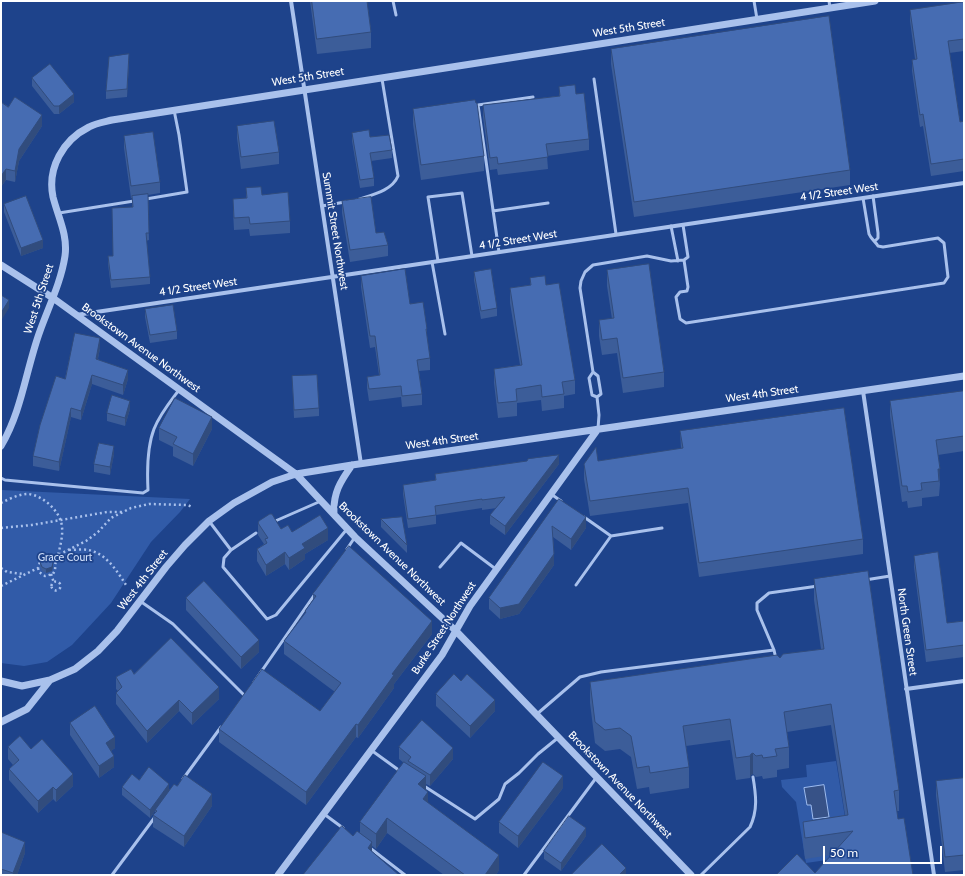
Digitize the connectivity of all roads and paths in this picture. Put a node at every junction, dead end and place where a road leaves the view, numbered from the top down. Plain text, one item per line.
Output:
1 (291, 1) edge
2 (393, 1) edge
3 (754, 1) edge
4 (875, 1) edge
5 (829, 4) edge
6 (396, 15) dead end
7 (756, 19) junction
8 (382, 77) junction
9 (594, 79) dead end
10 (304, 89) junction
11 (533, 97) dead end
12 (174, 110) junction
13 (964, 183) edge
14 (874, 196) junction
15 (862, 198) junction
16 (356, 200) edge
17 (349, 201) edge
18 (548, 203) dead end
19 (322, 206) junction
20 (493, 211) junction
21 (59, 214) junction
22 (683, 225) junction
23 (671, 226) junction
24 (616, 234) junction
25 (875, 241) junction
26 (499, 252) junction
27 (472, 256) junction
28 (684, 260) junction
29 (438, 261) junction
30 (678, 261) junction
31 (432, 262) junction
32 (1, 265) edge
33 (332, 276) junction
34 (53, 298) junction
35 (75, 315) junction
36 (445, 334) dead end
37 (593, 372) junction
38 (964, 376) edge
39 (179, 390) junction
40 (862, 391) junction
41 (596, 397) junction
42 (598, 429) junction
43 (1, 446) edge
44 (361, 464) junction
45 (352, 465) junction
46 (296, 474) junction
47 (1, 478) edge
48 (551, 494) junction
49 (321, 501) junction
50 (564, 502) edge
51 (1, 503) edge
52 (192, 507) dead end
53 (124, 512) junction
54 (334, 514) junction
55 (581, 515) edge
56 (61, 521) junction
57 (209, 521) junction
58 (271, 523) edge
59 (1, 528) edge
60 (662, 528) dead end
61 (347, 529) junction
62 (256, 533) dead end
63 (611, 536) junction
64 (355, 537) junction
65 (68, 550) junction
66 (231, 550) junction
67 (345, 551) edge
68 (57, 556) junction
69 (46, 558) edge
70 (41, 561) edge
71 (440, 567) dead end
72 (1, 568) edge
73 (38, 568) junction
74 (497, 570) junction
75 (23, 574) junction
76 (51, 574) junction
77 (890, 576) junction
78 (859, 580) edge
79 (54, 582) dead end
80 (126, 585) dead end
81 (576, 585) dead end
82 (1, 586) edge
83 (821, 586) edge
84 (319, 588) edge
85 (140, 600) junction
86 (456, 631) junction
87 (774, 650) junction
88 (777, 663) edge
89 (50, 680) junction
90 (1, 681) edge
91 (964, 681) edge
92 (253, 682) edge
93 (249, 689) edge
94 (906, 689) junction
95 (244, 695) junction
96 (240, 701) edge
97 (536, 715) junction
98 (1, 722) edge
99 (222, 725) edge
100 (559, 738) junction
101 (371, 750) junction
102 (403, 773) edge
103 (597, 777) junction
104 (753, 777) dead end
105 (178, 785) edge
106 (422, 785) edge
107 (324, 814) junction
108 (156, 816) edge
109 (348, 832) edge
110 (367, 846) edge
111 (112, 875) edge
112 (278, 875) edge
113 (405, 875) edge
114 (524, 875) edge
115 (691, 875) edge
116 (701, 875) edge
117 (934, 875) edge

1 - 10 street, Summit Street Northwest
2 - 6 lane
3 - 7 lane
4 - 5 street, West 5th Street
5 - 7 street, West 5th Street
7 - 8 street, West 5th Street
8 - 10 street, West 5th Street
8 - 16 lane
9 - 24 lane
10 - 12 street, West 5th Street
10 - 19 street, Summit Street Northwest
11 - 20 lane
12 - 21 street, West 5th Street
12 - 21 lane
13 - 14 street, 4 1/2 Street West
14 - 15 street, 4 1/2 Street West
14 - 25 lane
15 - 22 street, 4 1/2 Street West
15 - 25 lane
17 - 19 lane
18 - 20 lane
19 - 33 street, Summit Street Northwest
20 - 26 lane
21 - 34 street, West 5th Street
22 - 23 street, 4 1/2 Street West
22 - 28 lane
23 - 24 street, 4 1/2 Street West
23 - 30 lane
24 - 26 street, 4 1/2 Street West
25 - 28 lane
26 - 27 street, 4 1/2 Street West
27 - 29 street, 4 1/2 Street West
27 - 29 lane
28 - 30 lane
29 - 31 street, 4 1/2 Street West
30 - 37 lane
31 - 33 street, 4 1/2 Street West
31 - 36 lane
32 - 34 street, Brookstown Avenue Northwest
33 - 35 street, 4 1/2 Street West
33 - 44 street, Summit Street Northwest
34 - 35 street, Brookstown Avenue Northwest
34 - 43 street, West 5th Street
35 - 39 street, Brookstown Avenue Northwest
37 - 41 lane
37 - 41 lane
38 - 40 street, West 4th Street
39 - 46 street, Brookstown Avenue Northwest
39 - 47 lane
40 - 42 street, West 4th Street
40 - 77 street, North Green Street
41 - 42 lane
42 - 44 street, West 4th Street
42 - 48 street, Burke Street Northwest
44 - 45 street, West 4th Street
45 - 46 street, West 4th Street
45 - 54 street
46 - 49 street, Brookstown Avenue Northwest
46 - 57 street, West 4th Street
48 - 50 lane
48 - 74 street, Burke Street Northwest
49 - 54 street, Brookstown Avenue Northwest
49 - 58 lane
51 - 56 path
52 - 53 path
53 - 56 path
53 - 65 path
54 - 61 street, Brookstown Avenue Northwest
55 - 63 lane
56 - 59 path
56 - 68 path
57 - 66 lane
57 - 85 street, West 4th Street
60 - 63 lane
61 - 64 street, Brookstown Avenue Northwest
61 - 66 lane
62 - 66 lane
63 - 81 lane
64 - 67 lane
64 - 86 street, Brookstown Avenue Northwest
65 - 68 path
65 - 80 path
68 - 69 path
68 - 76 path
70 - 73 path
71 - 74 lane
72 - 75 path
73 - 75 path
73 - 76 path
74 - 86 street, Burke Street Northwest
75 - 82 path
76 - 79 path
77 - 78 lane
77 - 94 street, North Green Street
83 - 87 lane
84 - 92 lane
85 - 89 street, West 4th Street
85 - 95 lane
86 - 97 street, Brookstown Avenue Northwest
86 - 101 street, Burke Street Northwest
87 - 88 lane
87 - 97 lane
89 - 90 street, West 4th Street
89 - 98 street
91 - 94 street
93 - 95 lane
94 - 117 street, North Green Street
95 - 96 lane
97 - 100 street, Brookstown Avenue Northwest
99 - 105 lane
100 - 103 street, Brookstown Avenue Northwest
100 - 106 lane
101 - 102 lane
101 - 107 street, Burke Street Northwest
103 - 114 lane
103 - 115 street, Brookstown Avenue Northwest
104 - 116 lane
107 - 109 lane
107 - 112 street, Burke Street Northwest
108 - 111 lane
110 - 113 lane

